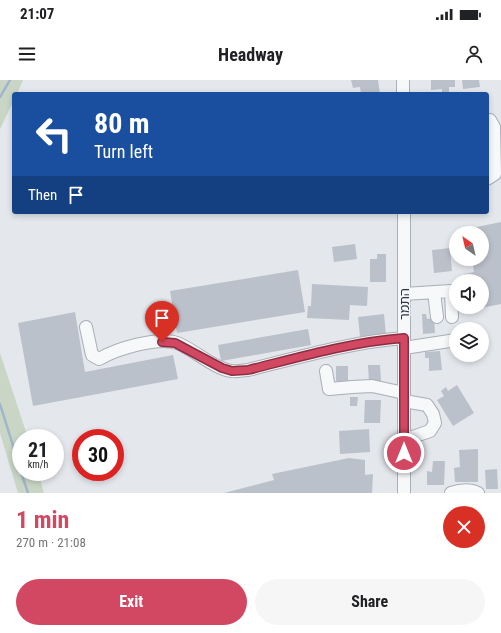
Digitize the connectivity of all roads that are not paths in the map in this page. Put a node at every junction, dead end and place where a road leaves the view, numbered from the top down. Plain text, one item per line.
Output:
1 (403, 80) edge
2 (403, 92) edge
3 (489, 120) edge
4 (489, 178) edge
5 (404, 214) edge
6 (434, 292) junction
7 (404, 294) junction
8 (437, 317) dead end
9 (452, 317) dead end
10 (86, 328) dead end
11 (449, 340) edge
12 (404, 343) junction
13 (326, 371) dead end
14 (404, 397) junction
15 (404, 440) junction
16 (404, 493) edge
17 (451, 493) edge
18 (478, 493) edge

1 - 2 street
3 - 4 street
5 - 7 street, התמר
6 - 7 street
6 - 8 street
6 - 9 street
7 - 12 street, התמר
10 - 12 street
11 - 12 street
12 - 14 street, התמר
13 - 14 street
14 - 15 street, התמר
14 - 15 street
15 - 16 street, התמר
17 - 18 street

